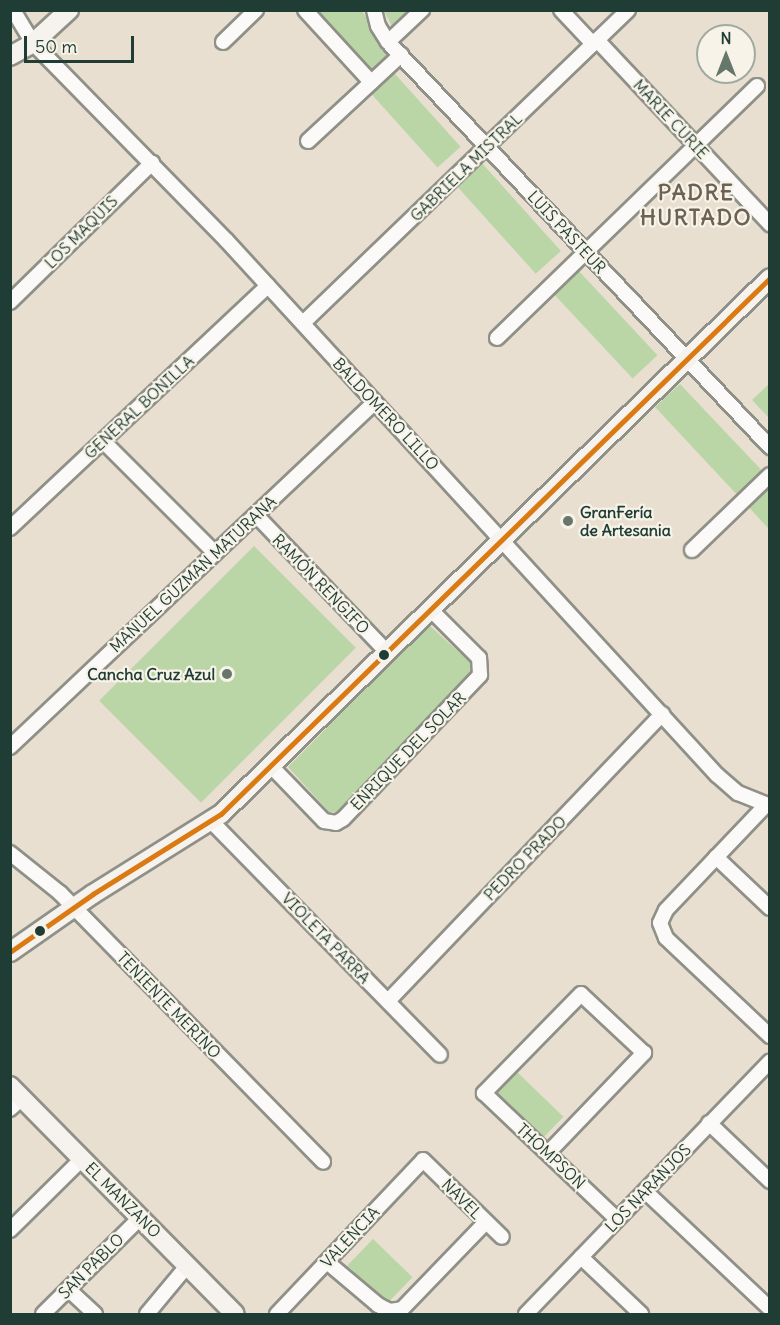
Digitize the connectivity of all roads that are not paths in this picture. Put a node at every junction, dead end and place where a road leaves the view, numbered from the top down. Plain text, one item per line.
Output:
1 (13, 10) edge
2 (69, 10) edge
3 (256, 10) edge
4 (304, 10) edge
5 (374, 10) edge
6 (422, 10) edge
7 (561, 10) edge
8 (628, 10) edge
9 (223, 42) dead end
10 (388, 42) junction
11 (595, 42) junction
12 (33, 43) junction
13 (400, 55) junction
14 (10, 56) edge
15 (371, 82) junction
16 (758, 86) dead end
17 (308, 141) dead end
18 (696, 146) junction
19 (487, 147) junction
20 (152, 163) junction
21 (770, 224) edge
22 (586, 252) junction
23 (770, 278) edge
24 (268, 286) junction
25 (10, 302) edge
26 (303, 324) junction
27 (496, 338) dead end
28 (687, 359) junction
29 (375, 402) junction
30 (103, 441) junction
31 (770, 447) edge
32 (770, 475) edge
33 (256, 515) junction
34 (10, 528) edge
35 (502, 539) junction
36 (692, 550) dead end
37 (215, 553) junction
38 (430, 610) junction
39 (387, 652) junction
40 (662, 714) junction
41 (10, 747) edge
42 (270, 765) junction
43 (768, 805) edge
44 (211, 821) junction
45 (10, 853) edge
46 (716, 857) junction
47 (73, 907) junction
48 (770, 908) edge
49 (10, 952) edge
50 (388, 1002) junction
51 (770, 1036) edge
52 (440, 1055) dead end
53 (770, 1061) edge
54 (14, 1098) edge
55 (709, 1123) junction
56 (548, 1154) junction
57 (82, 1159) junction
58 (423, 1160) joint
59 (323, 1162) dead end
60 (770, 1181) edge
61 (645, 1191) junction
62 (140, 1218) junction
63 (617, 1219) junction
64 (486, 1222) junction
65 (10, 1230) edge
66 (502, 1237) dead end
67 (581, 1257) junction
68 (327, 1262) junction
69 (187, 1266) junction
70 (68, 1289) junction
71 (770, 1309) edge
72 (43, 1314) edge
73 (95, 1314) edge
74 (147, 1314) edge
75 (235, 1314) edge
76 (277, 1314) edge
77 (526, 1314) edge
78 (641, 1314) edge

1 - 12 street, BALDOMERO LILLO
2 - 12 main road
3 - 9 street
4 - 15 street
5 - 10 street, LUIS PASTEUR
6 - 10 street
7 - 11 street, MARIE CURIE
8 - 11 street, GABRIELA MISTRAL
10 - 13 street, LUIS PASTEUR
11 - 18 street, MARIE CURIE
11 - 19 street, GABRIELA MISTRAL
12 - 14 main road
12 - 20 street, BALDOMERO LILLO
13 - 15 street
13 - 19 street, LUIS PASTEUR
15 - 17 street
16 - 18 street
18 - 21 street, MARIE CURIE
18 - 22 street
19 - 22 street, LUIS PASTEUR
19 - 26 street, GABRIELA MISTRAL
20 - 24 street, BALDOMERO LILLO
20 - 25 street, LOS MAQUIS
22 - 27 street
22 - 28 street, LUIS PASTEUR
23 - 28 main road
24 - 26 street, BALDOMERO LILLO
24 - 30 street, GENERAL BONILLA
26 - 29 street, BALDOMERO LILLO
28 - 31 street, LUIS PASTEUR
28 - 35 main road
29 - 33 street, MANUEL GUZMAN MATURANA
29 - 35 street, BALDOMERO LILLO
30 - 34 street, GENERAL BONILLA
30 - 37 street
32 - 36 street
33 - 37 street, MANUEL GUZMAN MATURANA
33 - 39 street, RAMÓN RENGIFO
35 - 38 main road
35 - 40 street, BALDOMERO LILLO
37 - 41 street, MANUEL GUZMAN MATURANA
38 - 39 main road
38 - 42 street, ENRIQUE DEL SOLAR
39 - 42 main road
40 - 43 street, BALDOMERO LILLO
40 - 50 street, PEDRO PRADO
42 - 44 main road
43 - 46 street
44 - 47 main road
44 - 50 street, VIOLETA PARRA
45 - 47 street, TENIENTE MERINO
46 - 48 street
46 - 51 street
47 - 49 main road
47 - 59 street, TENIENTE MERINO
50 - 52 street, VIOLETA PARRA
53 - 55 street, LOS NARANJOS
54 - 57 main road, EL MANZANO
55 - 60 street
55 - 61 street, LOS NARANJOS
56 - 56 street, THOMPSON
56 - 63 street, THOMPSON
57 - 62 main road, EL MANZANO
57 - 65 street
58 - 64 street, NAVEL
58 - 68 street, VALENCIA
61 - 63 street, LOS NARANJOS
61 - 71 street
62 - 69 main road, EL MANZANO
62 - 70 street, SAN PABLO
63 - 67 street, LOS NARANJOS
64 - 66 street, NAVEL
64 - 68 street
67 - 77 street, LOS NARANJOS
67 - 78 street
68 - 76 street, VALENCIA
69 - 74 street
69 - 75 main road, EL MANZANO
70 - 72 street, SAN PABLO
70 - 73 street

